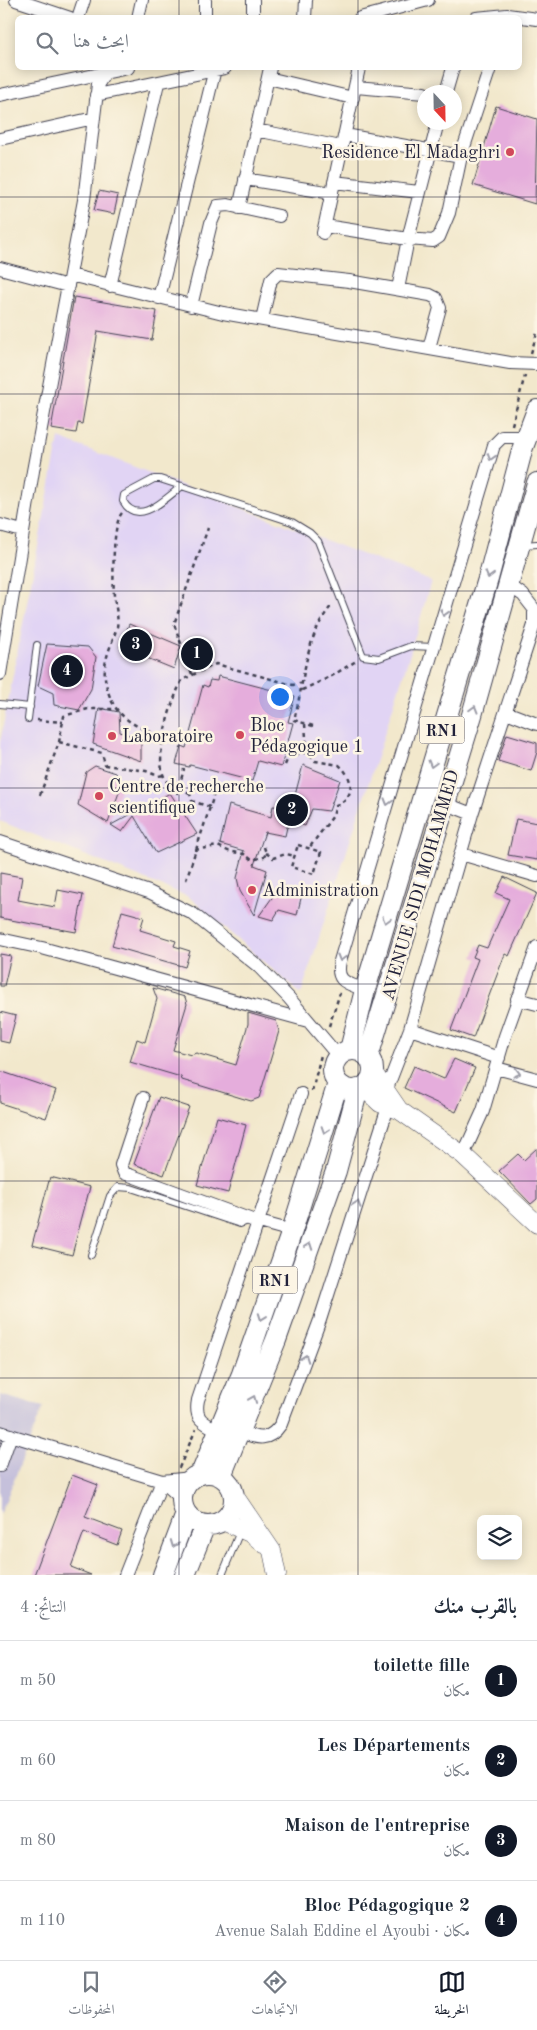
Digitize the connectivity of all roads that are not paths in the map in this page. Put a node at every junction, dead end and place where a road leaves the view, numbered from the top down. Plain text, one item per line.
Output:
1 (16, 0) edge
2 (84, 0) edge
3 (142, 0) edge
4 (205, 0) edge
5 (253, 0) edge
6 (306, 0) edge
7 (428, 0) edge
8 (61, 15) edge
9 (79, 15) edge
10 (139, 15) edge
11 (205, 15) edge
12 (253, 15) edge
13 (305, 15) edge
14 (371, 15) edge
15 (522, 18) edge
16 (537, 19) edge
17 (106, 70) edge
18 (212, 70) edge
19 (219, 70) edge
20 (359, 70) edge
21 (452, 70) edge
22 (489, 70) edge
23 (79, 73) edge
24 (269, 73) edge
25 (158, 83) junction
26 (448, 85) edge
27 (354, 92) junction
28 (417, 93) edge
29 (0, 95) edge
30 (96, 95) junction
31 (94, 118) junction
32 (256, 130) junction
33 (436, 130) edge
34 (0, 139) edge
35 (343, 141) junction
36 (430, 150) junction
37 (461, 156) junction
38 (245, 179) junction
39 (333, 187) junction
40 (419, 192) junction
41 (239, 208) junction
42 (279, 216) dead end
43 (408, 239) junction
44 (0, 268) edge
45 (69, 281) junction
46 (110, 286) junction
47 (398, 289) junction
48 (159, 298) junction
49 (191, 306) junction
50 (262, 319) junction
51 (429, 348) junction
52 (537, 364) edge
53 (537, 410) edge
54 (527, 437) junction
55 (182, 486) junction
56 (512, 487) junction
57 (535, 493) edge
58 (0, 526) edge
59 (22, 531) junction
60 (498, 540) junction
61 (528, 545) edge
62 (509, 585) junction
63 (37, 645) dead end
64 (434, 647) junction
65 (0, 670) edge
66 (0, 704) edge
67 (30, 707) junction
68 (506, 712) junction
69 (28, 719) road end
70 (537, 724) edge
71 (444, 803) junction
72 (472, 814) junction
73 (0, 842) edge
74 (461, 854) junction
75 (537, 876) edge
76 (0, 939) edge
77 (537, 947) edge
78 (365, 990) junction
79 (517, 999) junction
80 (537, 1004) edge
81 (308, 1021) junction
82 (410, 1028) junction
83 (497, 1063) junction
84 (359, 1069) junction
85 (537, 1079) edge
86 (301, 1094) dead end
87 (143, 1098) dead end
88 (391, 1103) junction
89 (463, 1155) junction
90 (255, 1221) junction
91 (537, 1224) edge
92 (292, 1231) junction
93 (91, 1255) dead end
94 (230, 1432) junction
95 (6, 1433) edge
96 (0, 1466) edge
97 (197, 1476) junction
98 (221, 1476) junction
99 (162, 1481) junction
100 (234, 1495) junction
101 (184, 1506) junction
102 (223, 1525) junction
103 (272, 1551) junction
104 (125, 1575) edge
105 (163, 1575) edge
106 (185, 1575) edge
107 (222, 1575) edge
108 (277, 1575) edge

1 - 8 street
2 - 9 street
3 - 10 street
4 - 11 street
5 - 12 street
6 - 13 street
7 - 14 street
15 - 16 street
17 - 23 street
17 - 30 street
18 - 25 street
19 - 48 street
20 - 27 street
21 - 26 street
22 - 37 street
23 - 29 street
24 - 27 street
24 - 32 street
25 - 30 street
25 - 46 street
27 - 28 street
27 - 35 street
30 - 31 street
31 - 34 street
31 - 45 street
32 - 35 street
32 - 38 street
33 - 36 street
35 - 36 street
35 - 39 street
36 - 37 street
36 - 40 street
37 - 43 street
38 - 39 street
38 - 41 street
39 - 40 street
39 - 43 street
40 - 43 street
41 - 42 street
41 - 49 street
43 - 47 street
44 - 45 street
45 - 46 street
45 - 59 street
46 - 48 street
47 - 50 street
47 - 51 street
48 - 49 street
49 - 50 street
50 - 51 street
51 - 52 street
53 - 54 main road, AVENUE SIDI MOHAMMED / RN1
54 - 56 main road, AVENUE SIDI MOHAMMED / RN1
54 -> 64 street
55 - 55 lane
55 - 64 lane
56 - 57 main road
56 - 60 main road, AVENUE SIDI MOHAMMED / RN1
57 - 61 main road, AVENUE SIDI MOHAMMED / RN1
58 - 59 street
59 - 65 street
60 - 61 main road
60 -> 78 main road, AVENUE SIDI MOHAMMED / RN1
61 - 62 main road, AVENUE SIDI MOHAMMED / RN1
62 - 68 street
71 -> 62 main road, AVENUE SIDI MOHAMMED / RN1
63 - 67 lane
64 -> 78 street
66 - 67 lane
67 - 69 lane
68 - 70 street
68 - 72 street
71 - 72 street
71 - 84 main road, AVENUE SIDI MOHAMMED / RN1
72 - 74 street
73 - 81 street
74 - 75 street
74 - 82 street
76 - 81 street
77 - 79 street
78 - 84 main road, AVENUE SIDI MOHAMMED / RN1
79 - 80 street
79 - 83 street
81 - 84 street
82 - 83 street
82 - 88 street
83 -> 85 street
83 - 89 street
84 - 88 street
84 -> 92 main road, AVENUE SIDI MOHAMMED / RN1
94 -> 84 main road, AVENUE SIDI MOHAMMED / RN1
86 - 90 street
87 - 90 street
88 - 89 street
94 -> 88 street
89 - 91 street
90 - 92 street
90 - 93 lane
90 - 94 street
92 -> 94 main road, AVENUE SIDI MOHAMMED / RN1
94 - 97 main road, AVENUE SIDI MOHAMMED / RN1
94 - 98 main road, AVENUE SIDI MOHAMMED / RN1
95 - 96 street
95 - 99 street
97 - 98 main road
97 - 99 street
97 - 101 main road, RN1
98 - 100 main road
99 - 101 street
99 - 104 street
100 - 102 main road
100 - 103 street
101 - 102 main road
101 -> 105 main road, RN1
102 - 103 street
102 - 106 main road
102 - 107 lane
103 - 108 street

